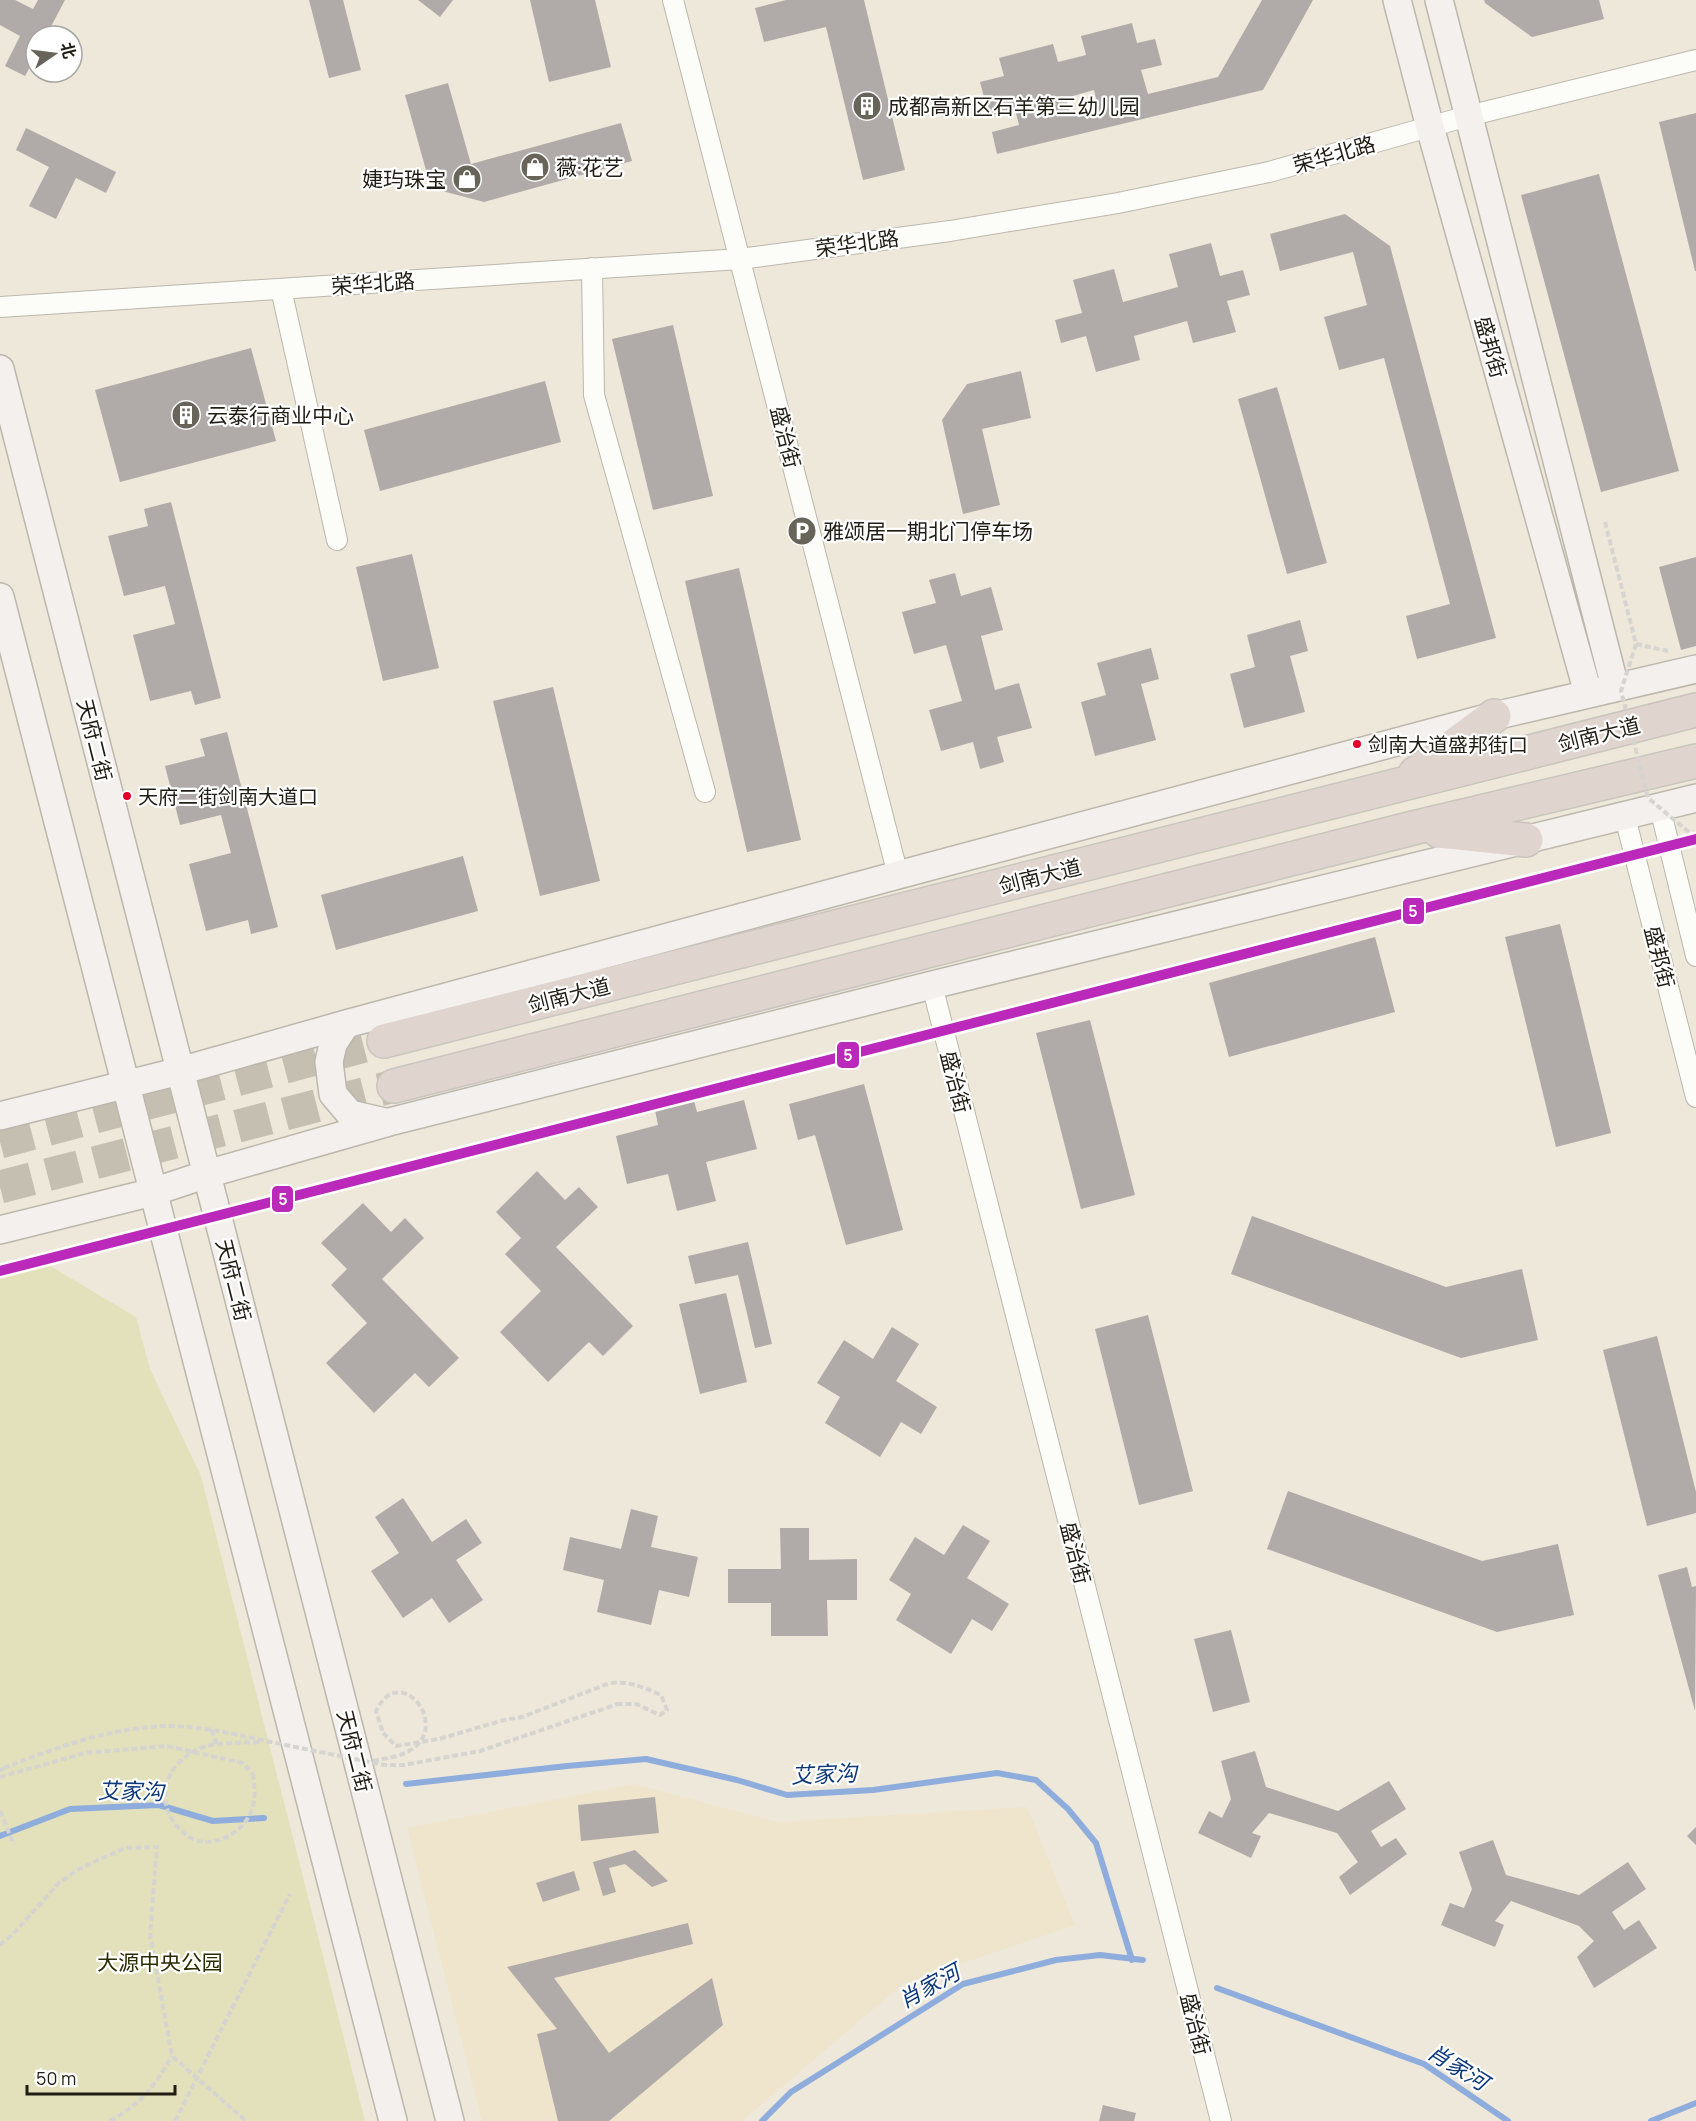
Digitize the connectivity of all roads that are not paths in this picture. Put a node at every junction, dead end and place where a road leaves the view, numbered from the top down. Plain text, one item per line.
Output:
1 (673, 0) edge
2 (1398, 0) edge
3 (1439, 0) edge
4 (1696, 60) edge
5 (1468, 116) junction
6 (1430, 127) junction
7 (740, 259) junction
8 (592, 268) junction
9 (281, 289) junction
10 (0, 307) edge
11 (0, 369) edge
12 (337, 540) dead end
13 (0, 597) edge
14 (1696, 669) edge
15 (1615, 687) junction
16 (1588, 693) junction
17 (1696, 710) edge
18 (1494, 716) junction
19 (1696, 761) edge
20 (1401, 784) junction
21 (705, 792) dead end
22 (1696, 798) edge
23 (1660, 808) junction
24 (1624, 817) junction
25 (1413, 828) junction
26 (1526, 840) junction
27 (898, 875) junction
28 (1696, 956) edge
29 (932, 985) junction
30 (346, 1024) junction
31 (384, 1041) tunnel mouth
32 (180, 1071) junction
33 (126, 1084) junction
34 (394, 1086) tunnel mouth
35 (1696, 1097) edge
36 (0, 1116) edge
37 (389, 1122) junction
38 (207, 1174) junction
39 (153, 1192) junction
40 (0, 1230) edge
41 (393, 2121) edge
42 (450, 2121) edge
43 (1221, 2121) edge

1 - 7 street, 盛治街
2 - 6 main road, 盛邦街
3 - 5 main road, 盛邦街
4 - 5 street, 荣华北路
5 - 6 street, 荣华北路
5 - 15 main road, 盛邦街
6 - 7 street, 荣华北路
6 - 16 main road, 盛邦街
7 - 8 street, 荣华北路
7 - 27 street, 盛治街
8 - 9 street, 荣华北路
8 - 21 street
9 - 10 street, 荣华北路
9 - 12 street
11 - 32 main road, 天府二街
13 - 33 main road
14 - 15 main road
15 - 16 main road
16 - 18 main road
17 - 20 highway, 剑南大道
18 - 20 highway
18 - 27 main road
19 - 25 highway
20 - 31 highway, 剑南大道
22 - 23 main road
23 - 24 main road
23 - 28 street, 盛邦街
24 - 26 main road
24 - 35 street, 盛邦街
25 - 26 highway
25 - 34 highway
26 - 29 main road
27 - 30 main road
29 - 37 main road
29 - 43 street, 盛治街
30 - 32 main road
30 - 37 main road
32 - 33 main road
32 - 38 main road, 天府二街
33 - 36 main road
33 - 39 main road
37 - 38 main road
38 - 39 main road
38 - 42 main road, 天府二街
39 - 40 main road
39 - 41 main road

